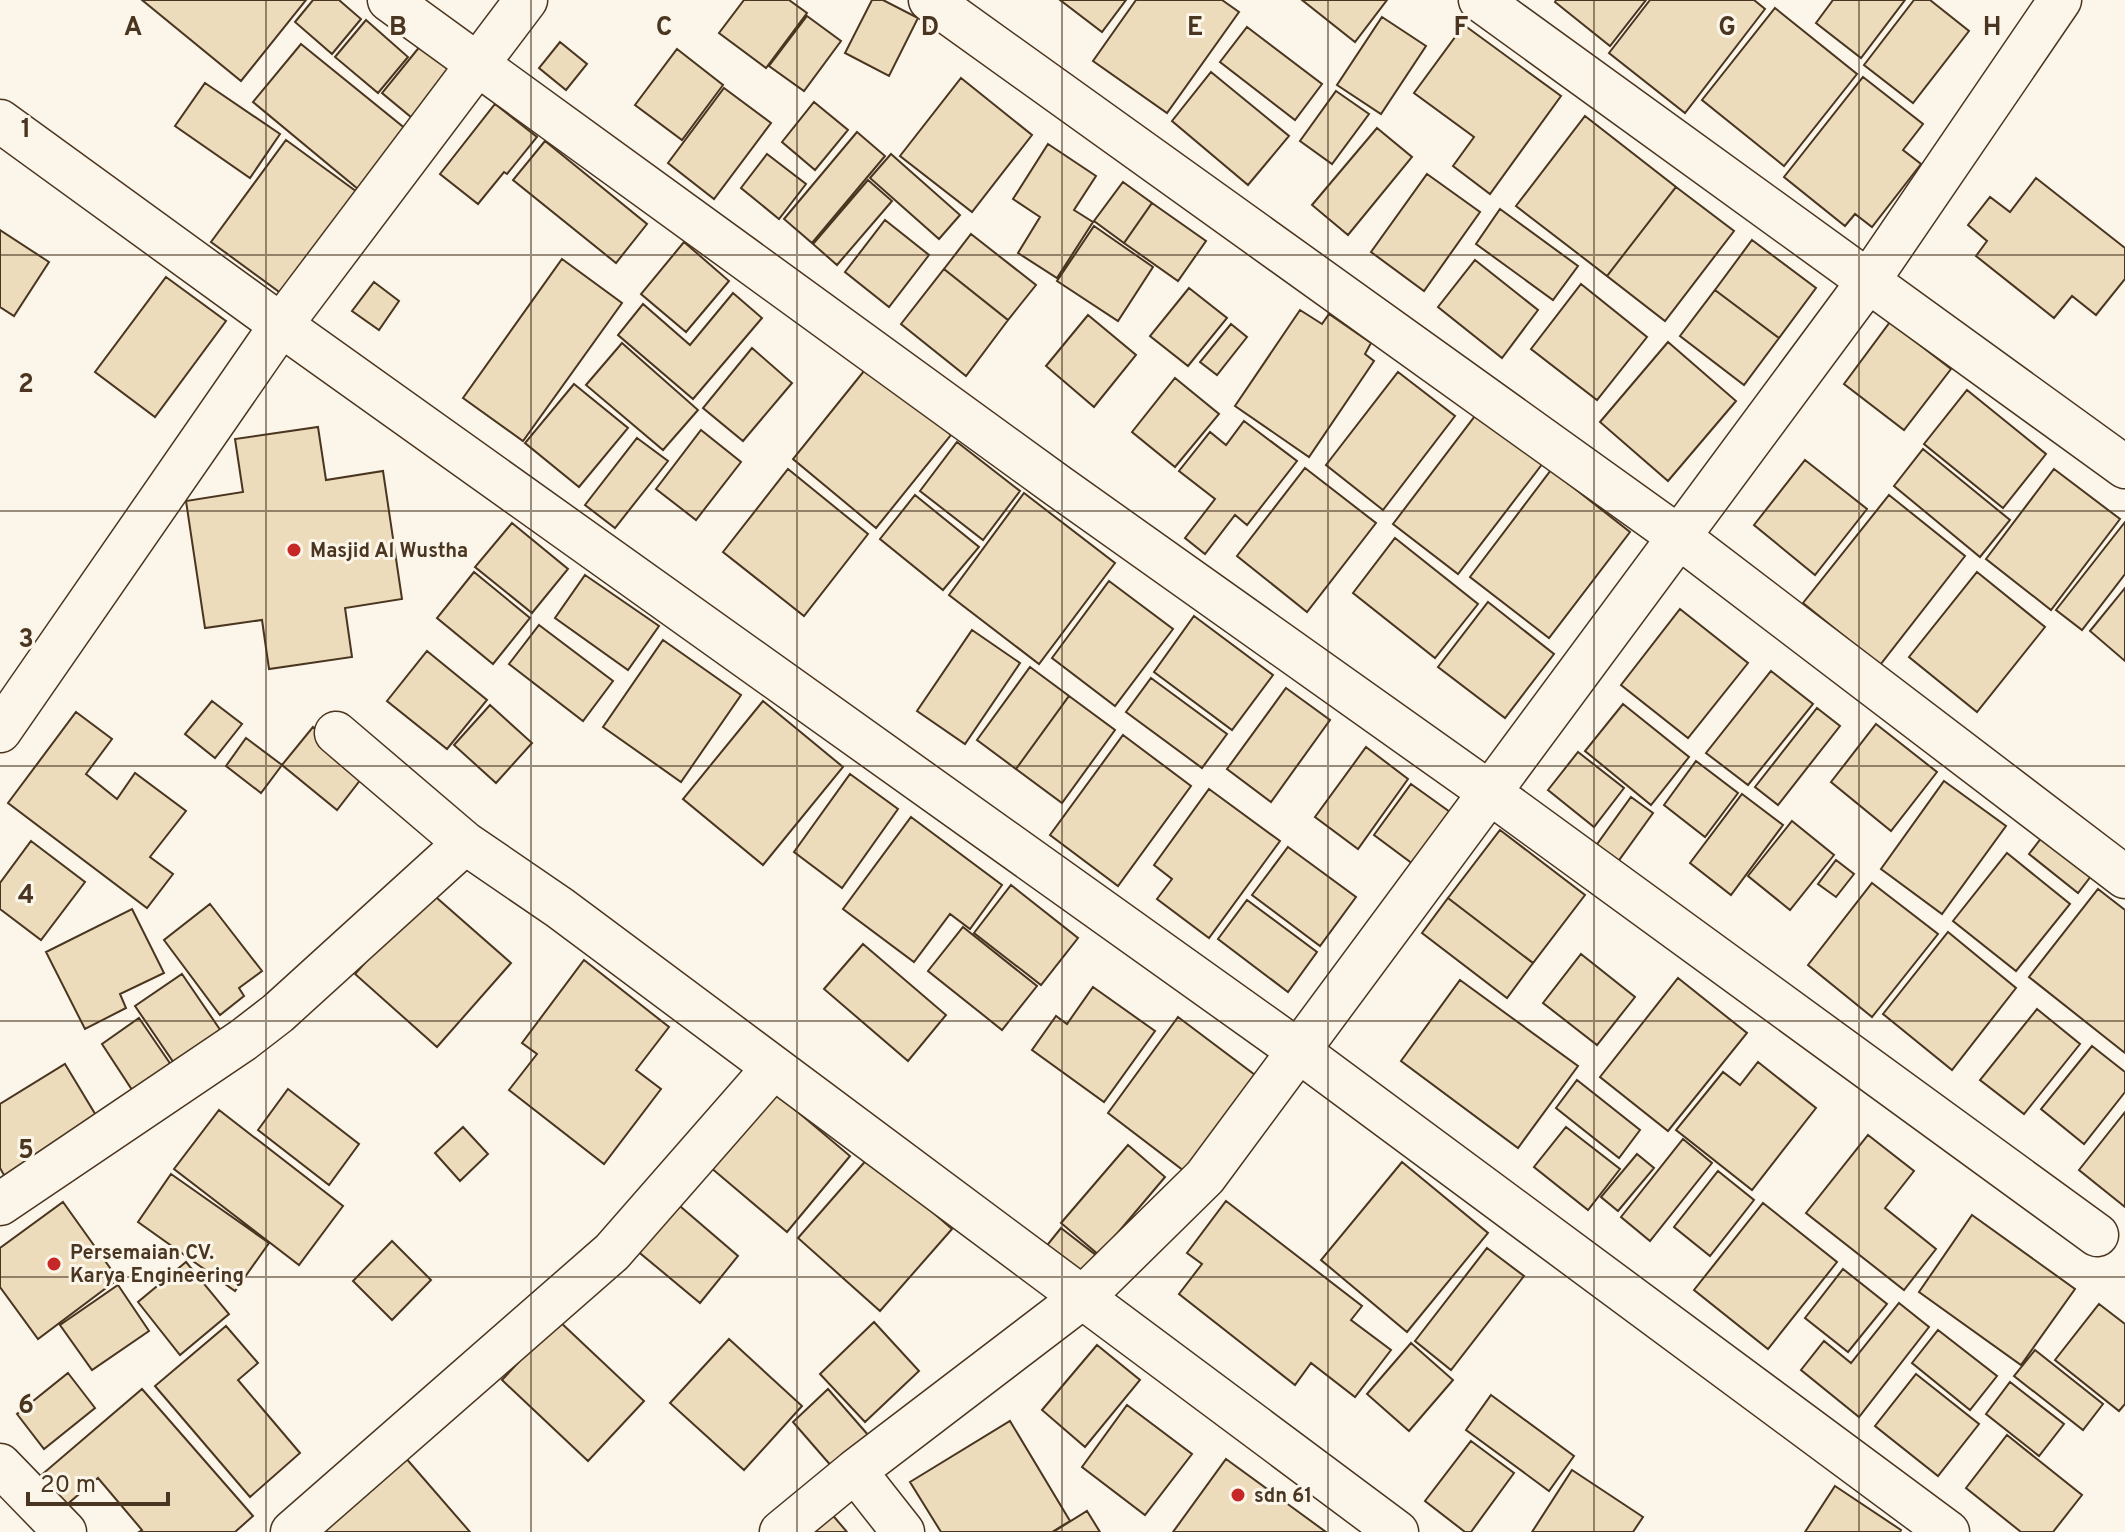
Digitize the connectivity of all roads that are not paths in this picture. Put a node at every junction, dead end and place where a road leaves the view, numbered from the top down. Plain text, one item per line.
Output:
1 (389, 0) edge
2 (526, 0) edge
3 (930, 0) edge
4 (1480, 0) edge
5 (2049, 3) edge
6 (478, 64) junction
7 (0, 121) edge
8 (1869, 280) junction
9 (281, 325) junction
10 (2125, 467) edge
11 (1679, 537) junction
12 (0, 731) edge
13 (336, 733) dead end
14 (1489, 792) junction
15 (465, 843) junction
16 (2125, 877) edge
17 (1300, 1052) junction
18 (773, 1068) junction
19 (0, 1204) edge
20 (2097, 1235) dead end
21 (1083, 1297) junction
22 (0, 1465) edge
23 (855, 1471) junction
24 (65, 1532) edge
25 (292, 1532) edge
26 (781, 1532) edge
27 (903, 1532) edge
28 (1397, 1532) edge
29 (1948, 1532) edge

1 - 6 street
2 - 6 street
3 - 11 street
4 - 8 street
5 - 8 street
6 - 9 street
6 - 14 street
7 - 9 street
8 - 10 street
8 - 11 street
9 - 12 street
9 - 17 street
11 - 14 street
11 - 16 street
13 - 15 street
14 - 17 street
14 - 20 street
15 - 18 street
15 - 19 street
17 - 21 street
17 - 29 street
18 - 21 street
18 - 25 street
21 - 23 street
21 - 28 street
22 - 24 street
23 - 26 street
23 - 27 street

